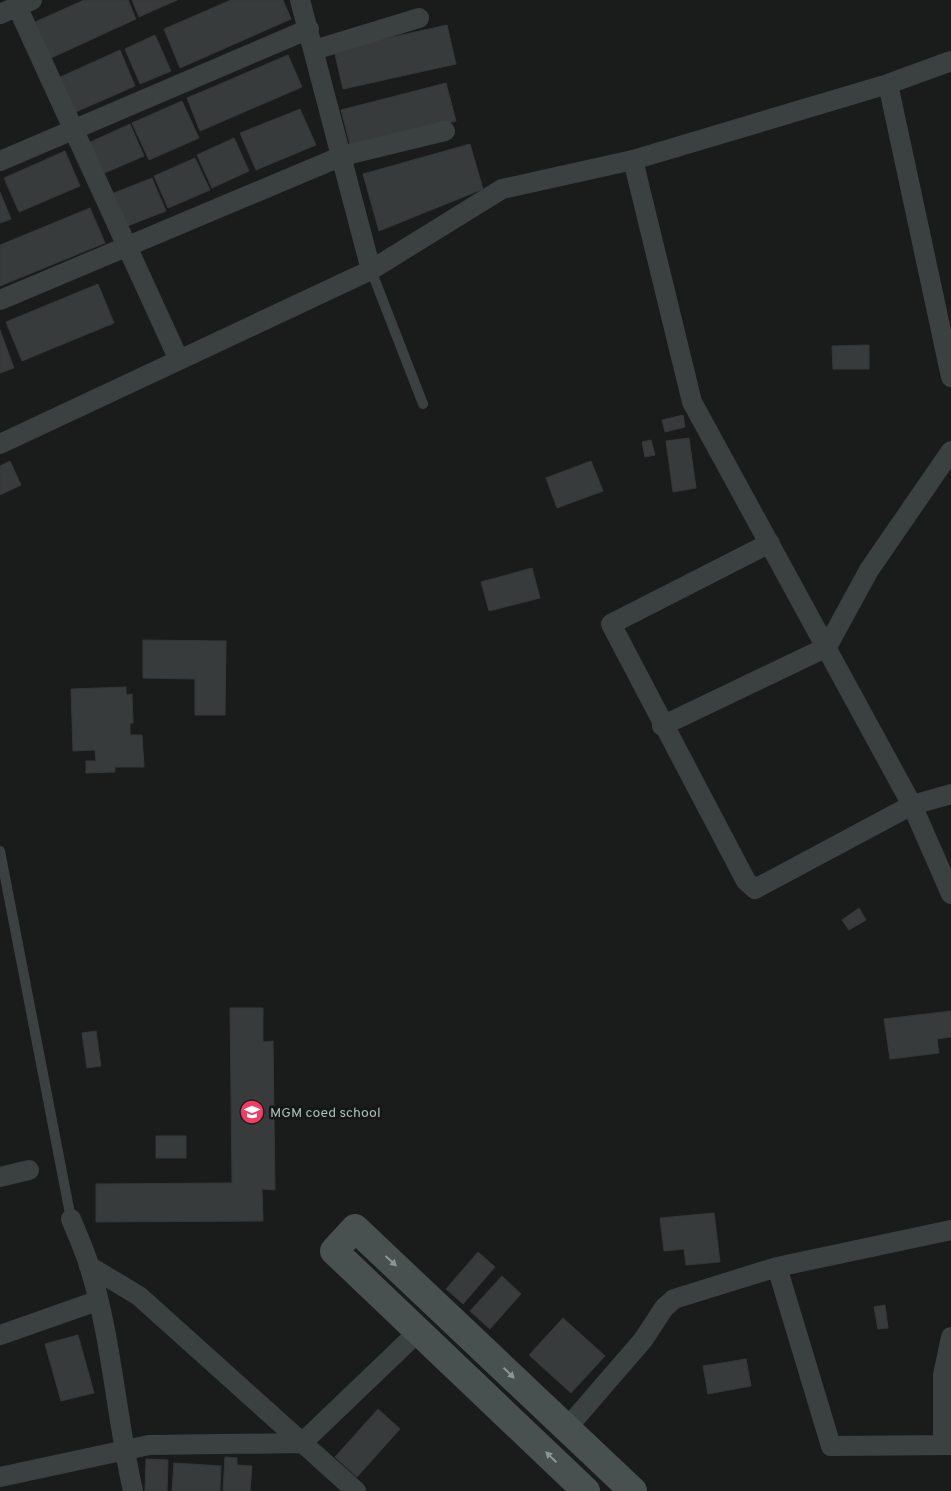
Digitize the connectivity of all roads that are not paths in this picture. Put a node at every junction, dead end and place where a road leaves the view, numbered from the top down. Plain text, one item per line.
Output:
1 (300, 0) edge
2 (17, 7) edge
3 (419, 18) dead end
4 (309, 30) junction
5 (314, 50) junction
6 (951, 61) edge
7 (888, 84) junction
8 (73, 130) junction
9 (445, 131) dead end
10 (342, 156) junction
11 (633, 160) junction
12 (0, 162) edge
13 (127, 245) junction
14 (371, 270) junction
15 (0, 300) edge
16 (179, 360) junction
17 (951, 378) edge
18 (423, 404) dead end
19 (0, 444) edge
20 (951, 451) edge
21 (770, 543) junction
22 (827, 646) junction
23 (662, 726) junction
24 (951, 794) edge
25 (912, 805) junction
26 (0, 851) edge
27 (951, 894) edge
28 (29, 1170) dead end
29 (0, 1177) edge
30 (71, 1218) joint
31 (951, 1230) edge
32 (89, 1266) junction
33 (777, 1267) junction
34 (97, 1301) junction
35 (420, 1330) junction
36 (0, 1335) edge
37 (951, 1337) edge
38 (567, 1428) junction
39 (302, 1443) junction
40 (947, 1445) edge
41 (124, 1452) junction
42 (0, 1477) edge
43 (133, 1491) edge
44 (356, 1491) edge
45 (586, 1491) edge
46 (633, 1491) edge

1 - 4 street
2 - 8 street
3 - 5 street
4 - 5 street
4 - 8 street
5 - 10 street
6 - 7 street
7 - 11 street
7 - 17 street
8 - 12 street
8 - 13 street
9 - 10 street
10 - 13 street
10 - 14 street
11 - 14 street
11 - 21 street
13 - 15 street
13 - 16 street
14 - 16 street
14 - 18 lane
16 - 19 street
20 - 22 street
21 - 22 street
21 - 23 street
22 - 23 street
22 - 25 street
23 - 25 street
24 - 25 street
25 - 27 street
26 - 30 lane
28 - 29 street
30 - 32 street
31 - 33 street
32 - 34 street
32 - 39 street
33 - 38 street
33 - 40 street
34 - 36 street
34 - 41 street
35 -> 38 main road
35 - 39 street
45 -> 35 main road
37 - 40 street
38 - 46 main road
39 - 41 street
39 - 44 street
41 - 42 street
41 - 43 street

